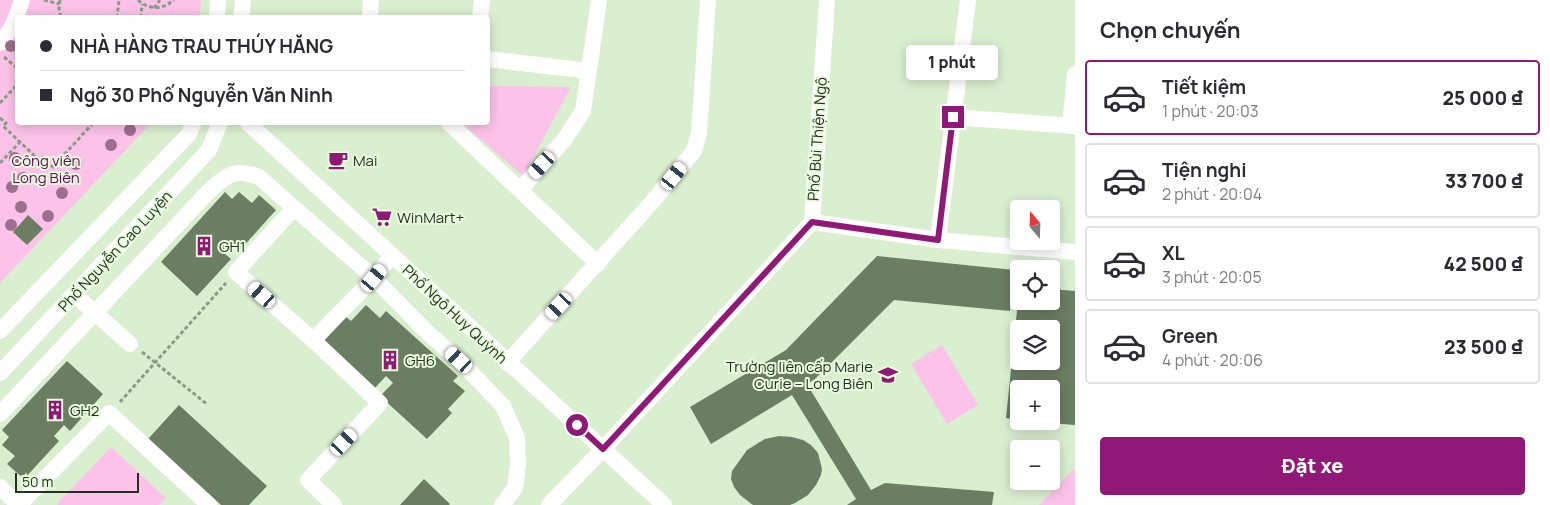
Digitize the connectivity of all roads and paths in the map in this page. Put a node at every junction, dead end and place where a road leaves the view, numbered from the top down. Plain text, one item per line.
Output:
1 (22, 0) edge
2 (44, 0) edge
3 (119, 0) edge
4 (138, 0) edge
5 (160, 0) edge
6 (174, 0) edge
7 (218, 0) edge
8 (243, 0) edge
9 (371, 0) edge
10 (482, 0) edge
11 (599, 0) edge
12 (708, 0) edge
13 (827, 0) edge
14 (968, 0) edge
15 (60, 2) edge
16 (142, 4) junction
17 (154, 8) junction
18 (17, 15) edge
19 (61, 15) edge
20 (117, 15) edge
21 (141, 15) edge
22 (217, 15) edge
23 (241, 15) edge
24 (370, 15) edge
25 (480, 15) edge
26 (15, 20) edge
27 (0, 42) edge
28 (0, 53) edge
29 (490, 59) edge
30 (15, 66) edge
31 (589, 72) junction
32 (1075, 74) edge
33 (15, 87) edge
34 (0, 103) edge
35 (953, 117) junction
36 (0, 118) edge
37 (91, 125) edge
38 (193, 125) edge
39 (219, 125) edge
40 (251, 125) edge
41 (451, 125) edge
42 (1073, 126) edge
43 (20, 142) junction
44 (0, 163) edge
45 (520, 190) junction
46 (294, 208) junction
47 (812, 222) junction
48 (938, 240) junction
49 (1075, 252) edge
50 (392, 256) junction
51 (598, 264) junction
52 (236, 272) junction
53 (374, 278) junction
54 (74, 294) junction
55 (95, 314) junction
56 (0, 331) edge
57 (313, 340) junction
58 (130, 344) joint
59 (156, 362) junction
60 (508, 363) junction
61 (0, 373) edge
62 (208, 405) dead end
63 (110, 413) junction
64 (0, 414) edge
65 (603, 449) junction
66 (0, 487) edge
67 (19, 505) edge
68 (209, 505) edge
69 (334, 505) edge
70 (502, 505) edge
71 (549, 505) edge
72 (664, 505) edge

1 - 18 street
2 - 15 path
3 - 20 path
4 - 16 path
5 - 17 path
6 - 17 path
7 - 22 street
8 - 23 street
9 - 24 street
10 - 25 street
11 - 31 street
12 - 51 street
13 - 47 street, Phố Bùi Thiện Ngộ
14 - 35 street
15 - 19 path
16 - 17 path
16 - 21 path
26 - 27 street
28 - 30 path
29 - 31 street
31 - 45 street
32 - 42 street
33 - 34 path
35 - 42 street
35 - 48 street
36 - 43 path
37 - 43 path
38 - 56 street, Phố Nguyễn Cao Luyện
39 - 54 street, Phố Nguyễn Cao Luyện
40 - 50 street, Phố Ngô Huy Quỳnh
41 - 45 street
43 - 44 path
45 - 51 street
46 - 52 street
46 - 53 street
46 - 55 street
47 - 48 street
47 - 65 street, Phố Bùi Thiện Ngộ
48 - 49 street
50 - 53 street
50 - 60 street, Phố Ngô Huy Quỳnh
51 - 60 street
52 - 57 street
52 - 59 path
53 - 57 street
53 - 70 street
54 - 55 street
54 - 61 street, Phố Nguyễn Cao Luyện
55 - 58 street
55 - 64 street
57 - 69 street
58 - 59 path
59 - 62 path
59 - 63 path
60 - 65 street, Phố Ngô Huy Quỳnh
63 - 67 street
63 - 68 street
65 - 71 street, Phố Bùi Thiện Ngộ
65 - 72 street, Phố Ngô Huy Quỳnh
66 - 67 street

